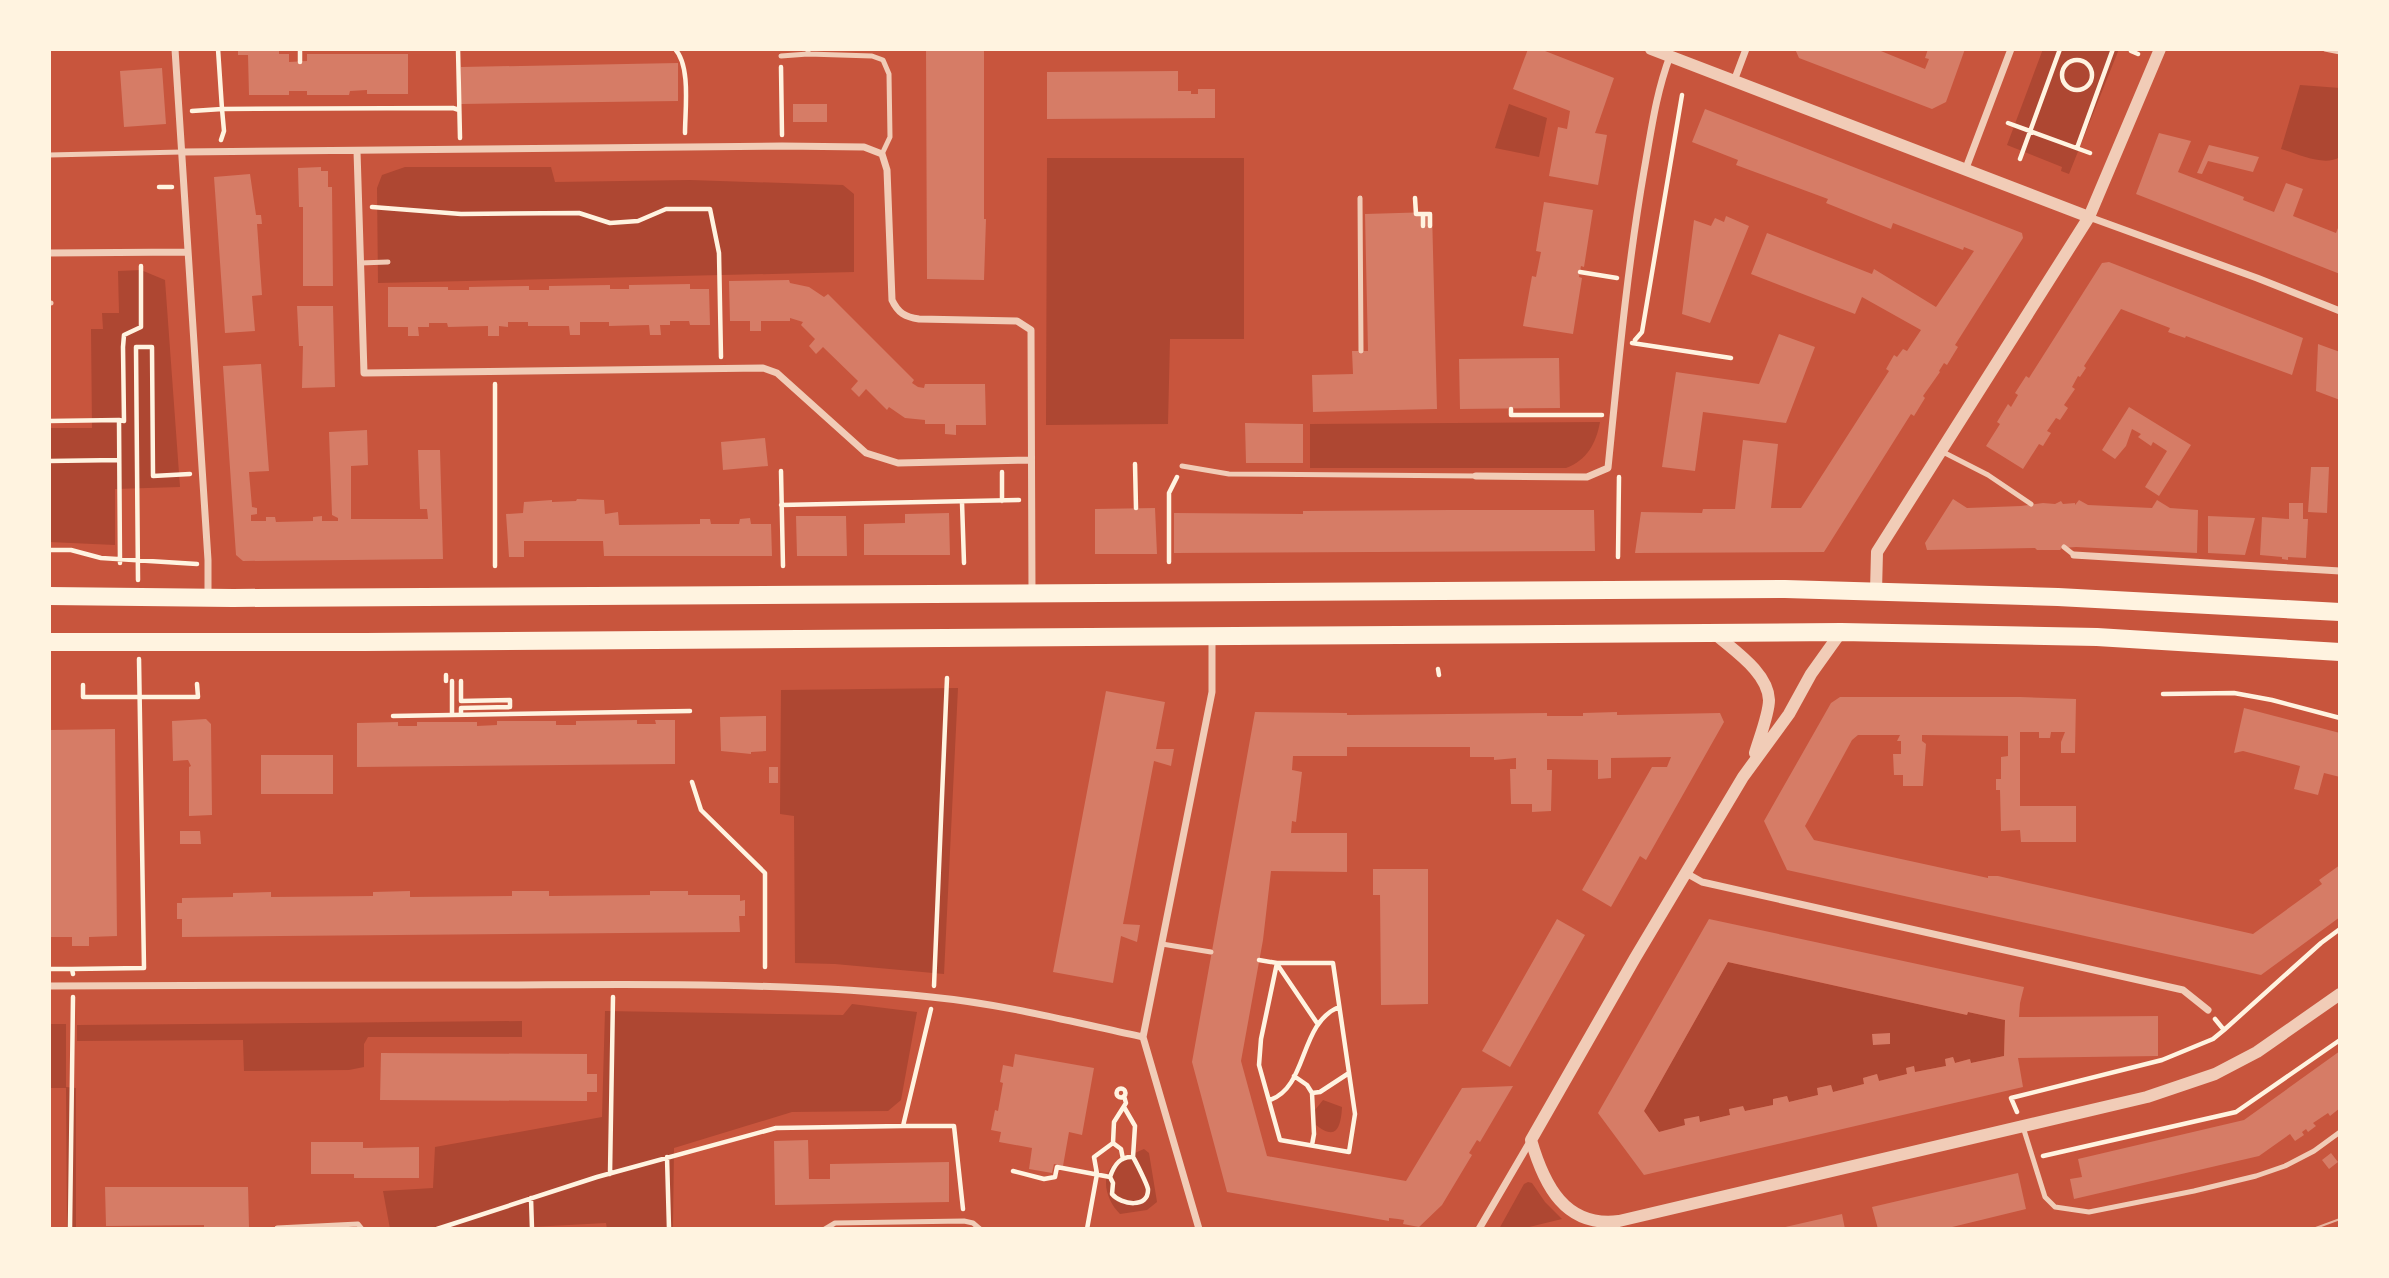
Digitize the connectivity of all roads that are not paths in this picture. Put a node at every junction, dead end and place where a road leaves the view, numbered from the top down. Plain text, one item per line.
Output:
1 (175, 49) edge
2 (1651, 49) edge
3 (1746, 49) edge
4 (2011, 49) edge
5 (2160, 49) edge
6 (2325, 49) edge
7 (808, 52) edge
8 (2340, 52) edge
9 (781, 56) road end
10 (1670, 56) junction
11 (1734, 81) junction
12 (357, 150) junction
13 (182, 152) junction
14 (882, 154) junction
15 (49, 155) edge
16 (1966, 169) junction
17 (1360, 198) dead end
18 (2088, 217) junction
19 (187, 252) junction
20 (49, 253) edge
21 (388, 262) dead end
22 (360, 263) junction
23 (2340, 312) edge
24 (1361, 351) dead end
25 (1941, 451) junction
26 (1031, 460) junction
27 (1182, 466) road end
28 (1476, 476) joint
29 (2031, 504) dead end
30 (2064, 547) dead end
31 (2074, 555) joint
32 (2340, 571) edge
33 (1876, 591) junction
34 (1032, 592) junction
35 (49, 596) edge
36 (208, 598) junction
37 (2340, 612) edge
38 (1841, 632) junction
39 (1714, 633) junction
40 (1212, 637) junction
41 (49, 642) edge
42 (2340, 652) edge
43 (1753, 760) junction
44 (1686, 873) junction
45 (1162, 944) junction
46 (1211, 952) dead end
47 (49, 986) edge
48 (2340, 994) edge
49 (2208, 1010) road end
50 (1143, 1037) junction
51 (2023, 1127) junction
52 (2340, 1132) edge
53 (1531, 1140) junction
54 (1593, 1226) edge
55 (278, 1228) edge
56 (1199, 1228) edge
57 (362, 1229) edge
58 (825, 1229) edge
59 (979, 1229) edge
60 (1209, 1229) edge
61 (1479, 1229) edge

1 - 13 street
2 - 10 street
3 - 11 street
4 - 16 street
5 - 18 street
6 - 8 lane
7 - 9 lane
7 - 14 lane
10 - 11 street
10 - 28 street
11 - 16 street
12 - 13 street
12 - 14 street
12 - 22 street
13 - 15 lane
13 - 19 street
14 - 26 street
16 - 18 street
17 - 24 lane
18 - 23 street
18 - 25 street
19 - 20 street
19 - 36 street
21 - 22 lane
22 - 26 street
25 - 29 lane
25 - 33 street
26 - 34 street
27 - 28 lane
30 - 31 lane
31 - 32 street
33 - 34 main road
33 - 37 main road
34 - 36 main road
35 - 36 main road
38 - 39 main road
38 - 42 main road
38 - 43 street
39 - 40 main road
39 - 43 street
40 - 41 main road
40 - 45 street
43 - 44 street
44 - 49 street
44 - 53 street
45 - 46 lane
45 - 50 street
47 - 50 street
48 - 51 street
50 - 56 street
51 - 52 lane
51 - 54 street
53 - 54 street
53 - 61 street
55 - 57 lane
56 - 60 street
58 - 59 lane

